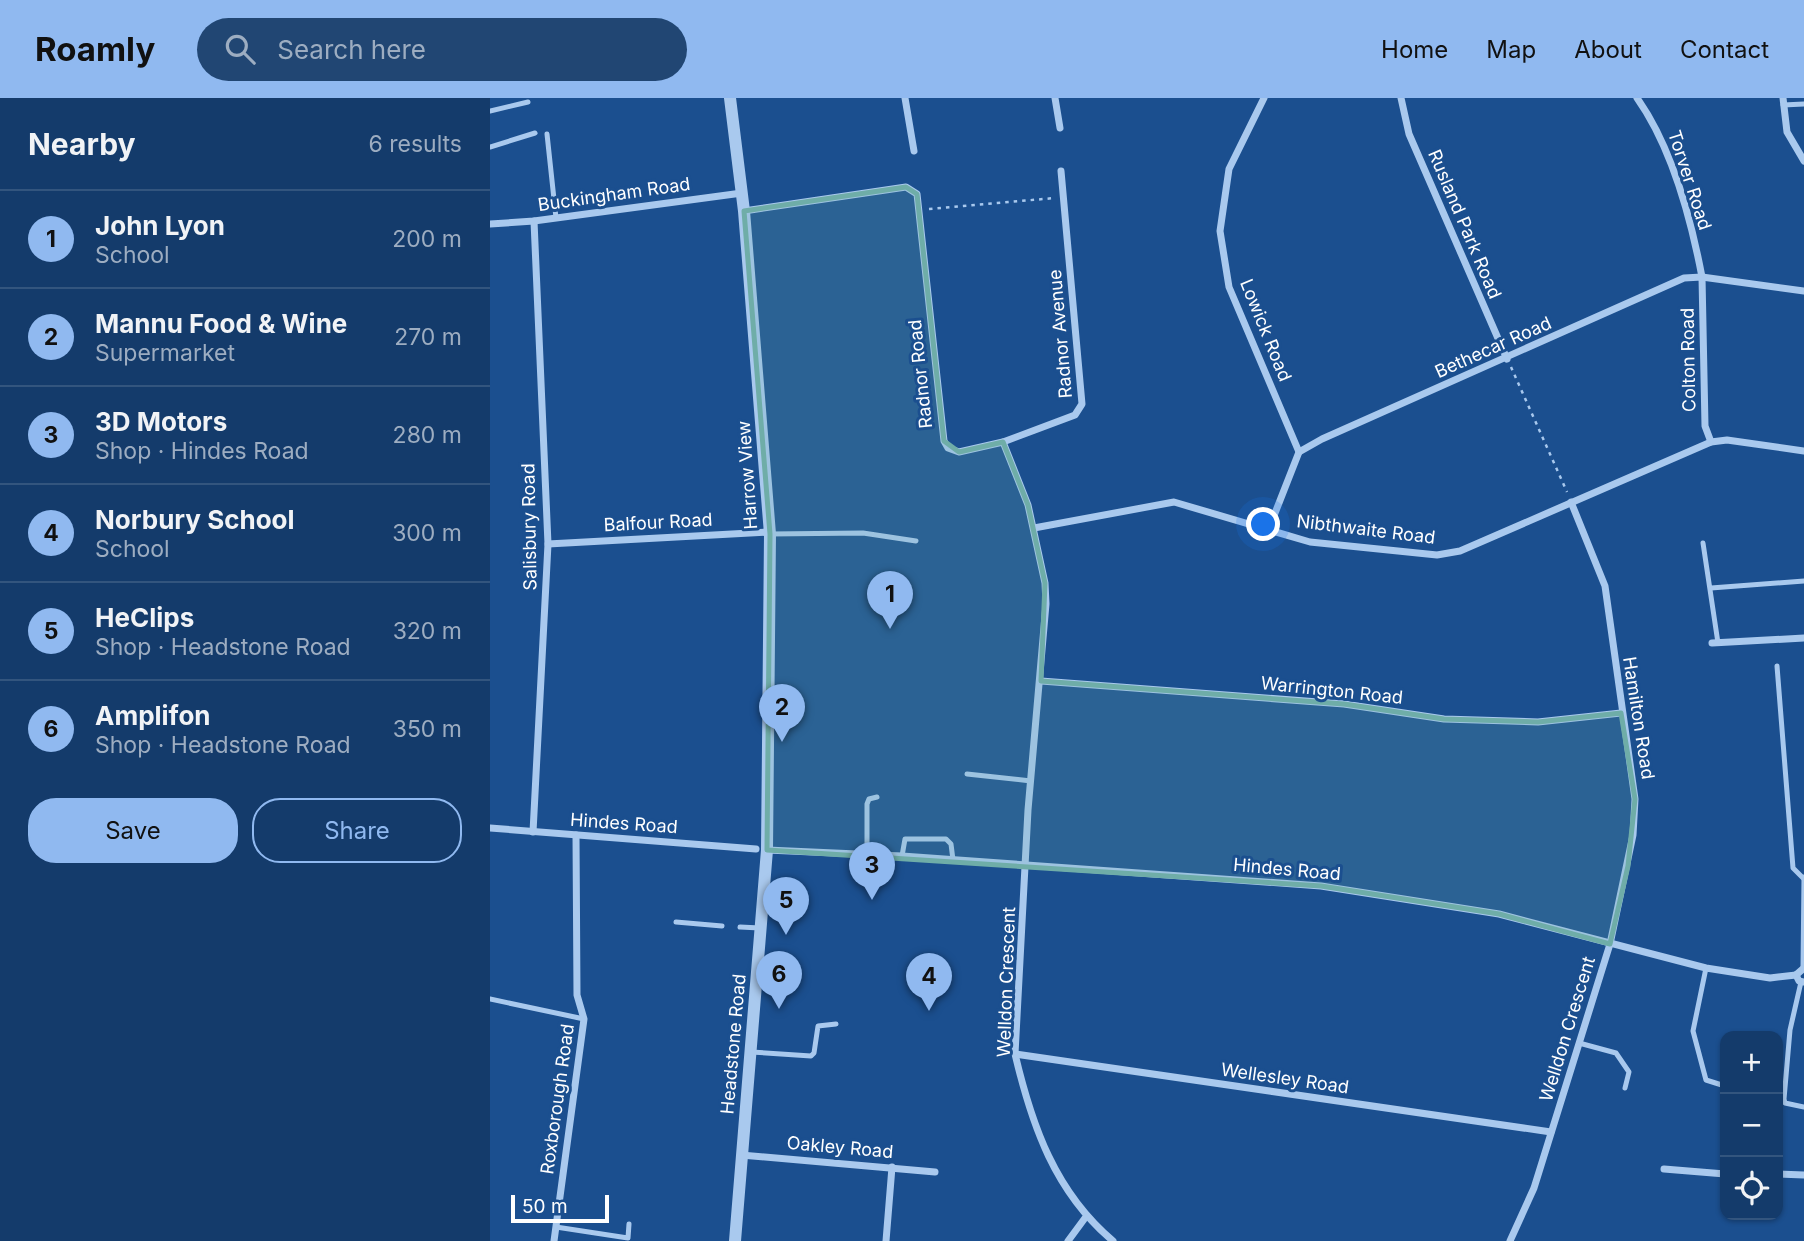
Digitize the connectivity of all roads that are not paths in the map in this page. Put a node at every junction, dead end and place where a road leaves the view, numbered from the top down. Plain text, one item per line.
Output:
1 (730, 98) edge
2 (905, 98) edge
3 (1055, 98) edge
4 (1264, 98) edge
5 (1401, 98) edge
6 (1637, 98) edge
7 (528, 102) dead end
8 (1783, 102) edge
9 (1804, 104) edge
10 (490, 111) edge
11 (1060, 128) dead end
12 (535, 133) dead end
13 (547, 134) dead end
14 (490, 147) edge
15 (914, 150) dead end
16 (1804, 161) edge
17 (1061, 171) dead end
18 (742, 193) junction
19 (744, 211) junction
20 (556, 219) junction
21 (534, 222) junction
22 (490, 224) edge
23 (1702, 277) junction
24 (1804, 291) edge
25 (1507, 359) junction
26 (1003, 442) junction
27 (1711, 442) junction
28 (1804, 451) edge
29 (1299, 452) junction
30 (1571, 502) junction
31 (1034, 528) junction
32 (1268, 531) junction
33 (770, 533) junction
34 (916, 541) dead end
35 (1703, 543) dead end
36 (548, 544) junction
37 (1804, 581) edge
38 (1711, 588) junction
39 (1804, 638) edge
40 (1715, 643) joint
41 (1777, 666) dead end
42 (1041, 681) junction
43 (1621, 713) junction
44 (967, 774) dead end
45 (1031, 781) junction
46 (877, 797) dead end
47 (490, 828) edge
48 (533, 832) junction
49 (576, 835) junction
50 (761, 850) junction
51 (867, 854) junction
52 (902, 856) junction
53 (953, 860) junction
54 (1028, 865) junction
55 (1803, 878) edge
56 (676, 922) dead end
57 (722, 926) dead end
58 (740, 927) dead end
59 (760, 928) junction
60 (1610, 944) junction
61 (1706, 968) junction
62 (1804, 968) edge
63 (1800, 979) edge
64 (490, 999) edge
65 (584, 1019) junction
66 (836, 1024) dead end
67 (1579, 1043) junction
68 (750, 1051) junction
69 (1015, 1054) junction
70 (1720, 1084) edge
71 (1625, 1087) dead end
72 (1804, 1107) edge
73 (1551, 1132) junction
74 (741, 1155) junction
75 (892, 1167) junction
76 (1664, 1169) dead end
77 (936, 1172) dead end
78 (1720, 1174) edge
79 (1783, 1174) edge
80 (1804, 1175) edge
81 (1086, 1218) junction
82 (629, 1224) dead end
83 (556, 1227) junction
84 (628, 1240) edge
85 (554, 1241) edge
86 (735, 1241) edge
87 (887, 1241) edge
88 (1068, 1241) edge
89 (1113, 1241) edge
90 (1510, 1241) edge

1 - 18 street, Harrow View
2 - 15 street
3 - 11 street
4 - 29 street, Lowick Road
5 - 25 street, Rusland Park Road
6 - 23 street, Torver Road
7 - 10 lane
8 - 9 lane
8 - 16 street
12 - 14 lane
13 - 20 lane
17 - 26 street, Radnor Avenue
18 - 19 street, Harrow View
18 - 20 street, Buckingham Road
19 - 26 street, Radnor Road
19 - 33 street, Harrow View
20 - 21 street, Buckingham Road
21 - 22 street, Buckingham Road
21 - 36 street, Salisbury Road
23 - 24 street
23 - 25 street, Bethecar Road
23 - 27 street, Colton Road
25 - 29 street, Bethecar Road
26 - 31 street
27 - 28 street, Nibthwaite Road
27 - 30 street, Nibthwaite Road
29 - 32 street
30 - 32 street, Nibthwaite Road
30 - 43 street, Hamilton Road
31 - 32 street, Nibthwaite Road
31 - 42 street
33 - 34 lane
33 - 36 street, Balfour Road
33 - 50 street, Harrow View
35 - 38 lane
36 - 48 street, Salisbury Road
37 - 38 lane
38 - 40 lane
39 - 40 street
41 - 55 lane
42 - 43 street, Warrington Road
42 - 45 street
43 - 60 street, Hamilton Road
44 - 45 lane
45 - 54 street
46 - 51 lane
47 - 48 street, Hindes Road
48 - 49 street, Hindes Road
49 - 50 street, Hindes Road
49 - 65 street, Roxborough Road
50 - 51 street, Hindes Road
50 - 59 street, Headstone Road
51 - 52 street, Hindes Road
52 - 53 street, Hindes Road
52 - 53 lane
53 - 54 street, Hindes Road
54 - 60 street, Hindes Road
54 - 69 street, Welldon Crescent
55 - 62 lane
56 - 57 lane
58 - 59 lane
59 - 68 street, Headstone Road
60 - 61 street, Hindes Road
60 - 67 street, Welldon Crescent
61 - 63 street, Hindes Road
61 - 70 lane
62 - 63 street
63 - 72 lane
64 - 65 lane
65 - 83 street, Roxborough Road
66 - 68 lane
67 - 71 lane
67 - 73 street, Welldon Crescent
68 - 74 street, Headstone Road
69 - 73 street, Wellesley Road
69 - 81 street, Welldon Crescent
73 - 90 street, Welldon Crescent
74 - 75 street, Oakley Road
74 - 86 street, Headstone Road
75 - 77 street, Oakley Road
75 - 87 street
76 - 78 street
79 - 80 street
81 - 88 street
81 - 89 street, Welldon Crescent
82 - 84 lane
83 - 84 lane
83 - 85 street, Roxborough Road

